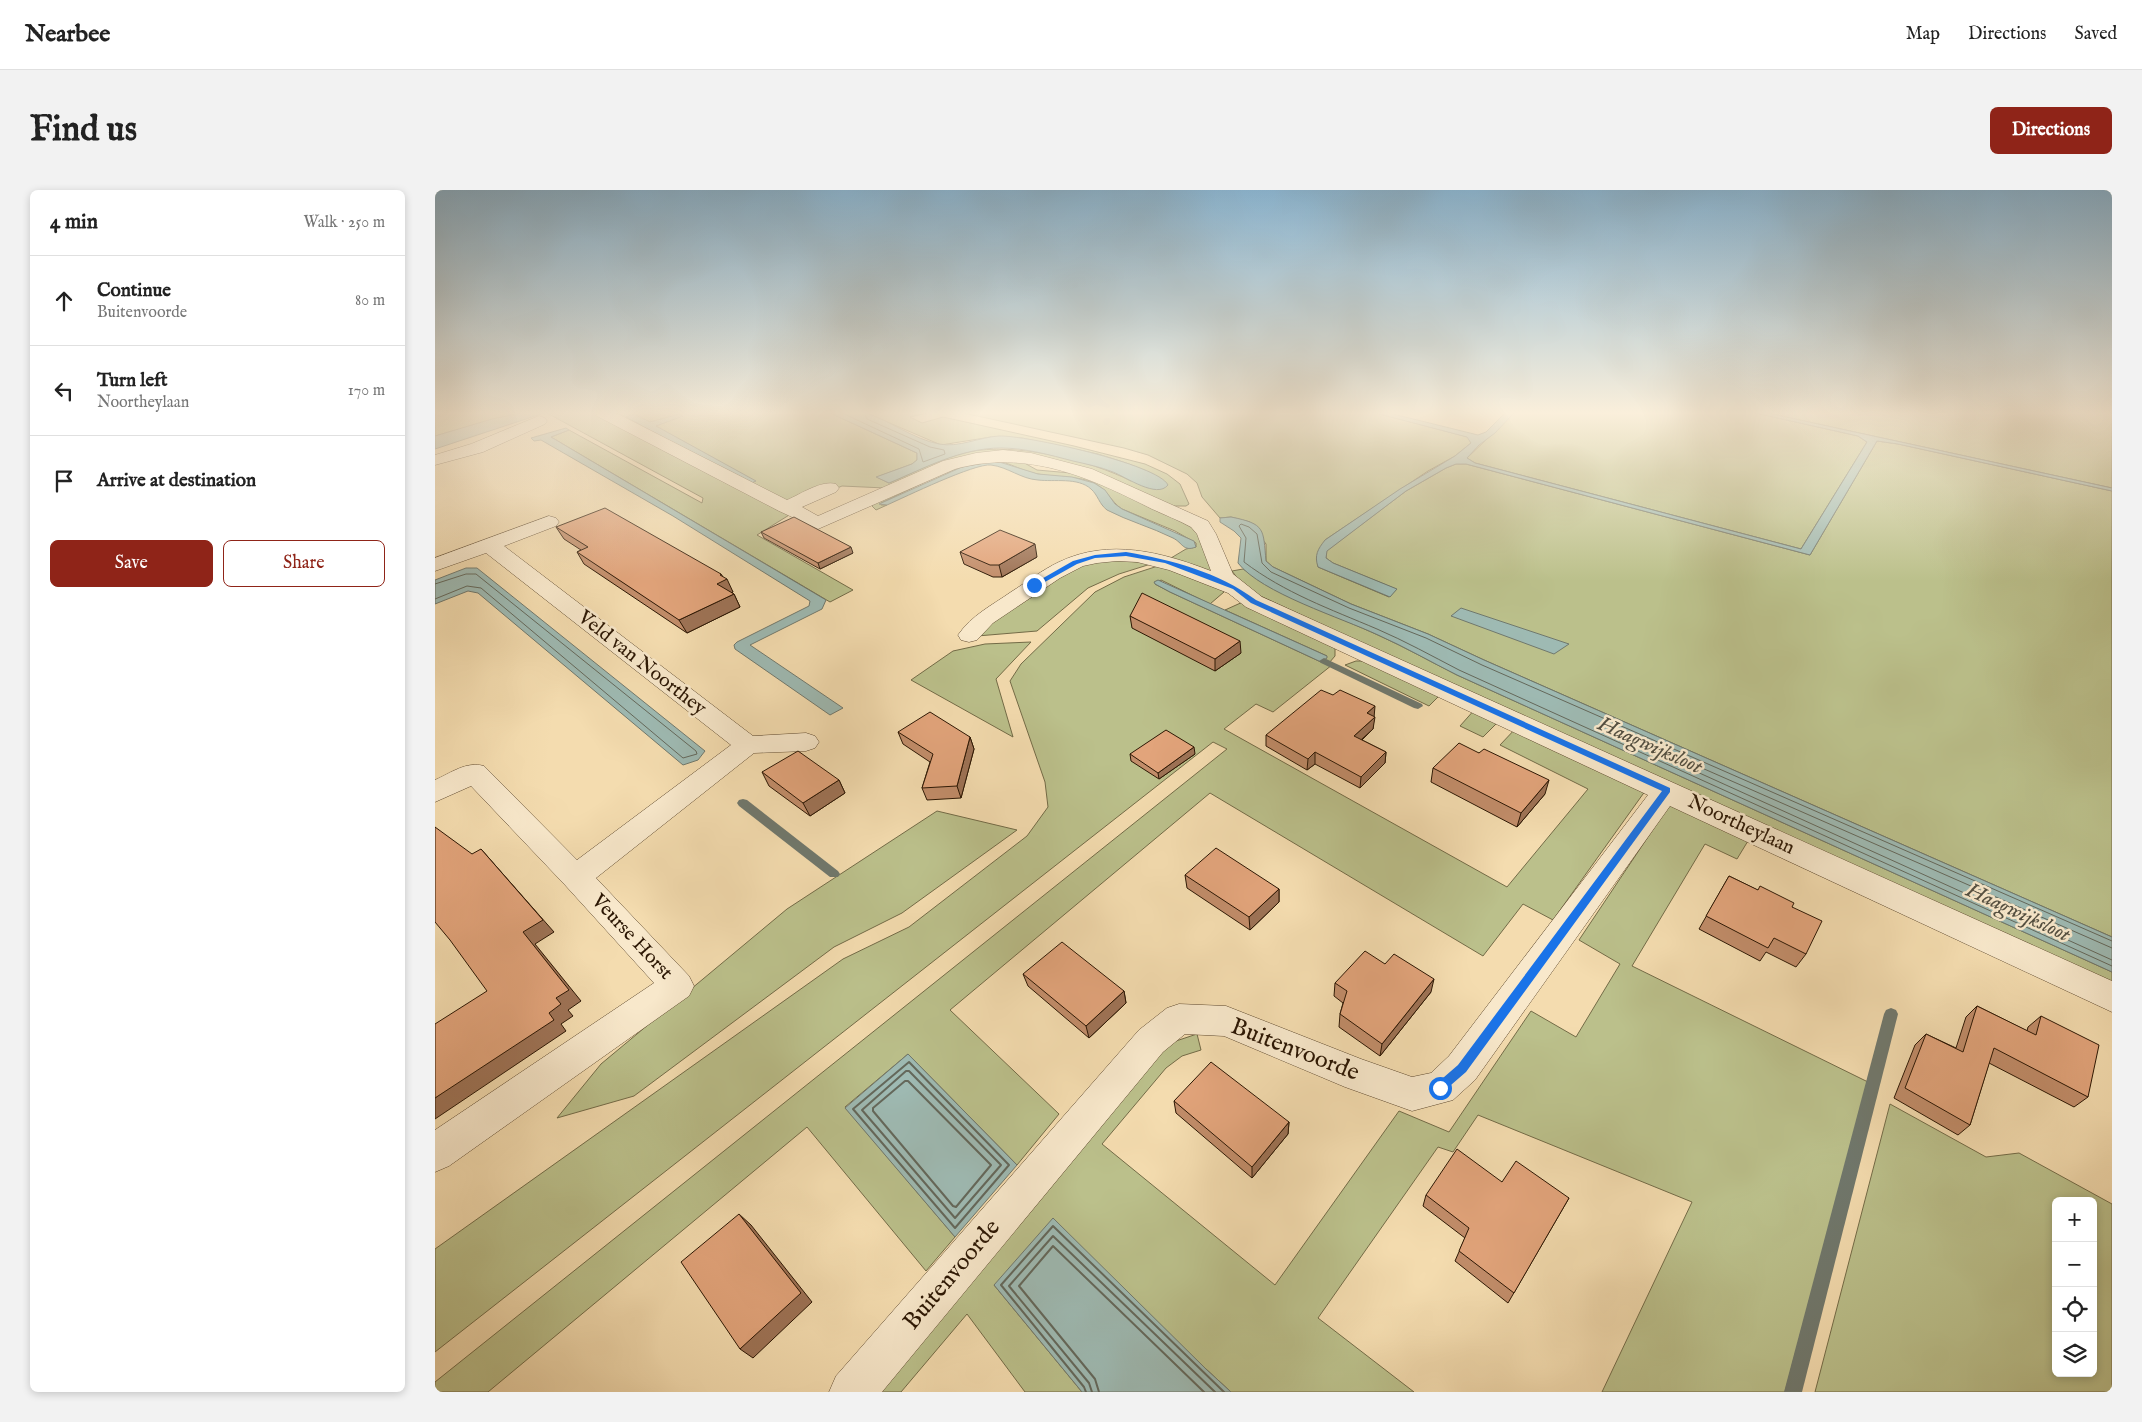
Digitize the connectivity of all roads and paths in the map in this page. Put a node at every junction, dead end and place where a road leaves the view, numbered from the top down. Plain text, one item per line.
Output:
1 (710, 468) edge
2 (944, 468) edge
3 (1071, 468) edge
4 (830, 488) dead end
5 (786, 507) junction
6 (549, 522) dead end
7 (489, 545) junction
8 (435, 565) edge
9 (1235, 588) junction
10 (969, 635) dead end
11 (806, 742) dead end
12 (748, 744) junction
13 (1667, 790) junction
14 (435, 792) edge
15 (576, 877) junction
16 (2112, 997) edge
17 (435, 1153) edge
18 (852, 1392) edge

1 - 5 street
2 - 5 street, Noortheylaan
3 - 9 street, Noortheylaan
4 - 5 street
6 - 7 street
7 - 8 street
7 - 12 street, Veld van Noorthey
9 - 10 street, Noortheylaan
9 - 13 street, Noortheylaan
11 - 12 street
12 - 15 street
13 - 16 street, Noortheylaan
13 - 18 street, Buitenvoorde
14 - 15 street, Veurse Horst
15 - 17 street, Veurse Horst

